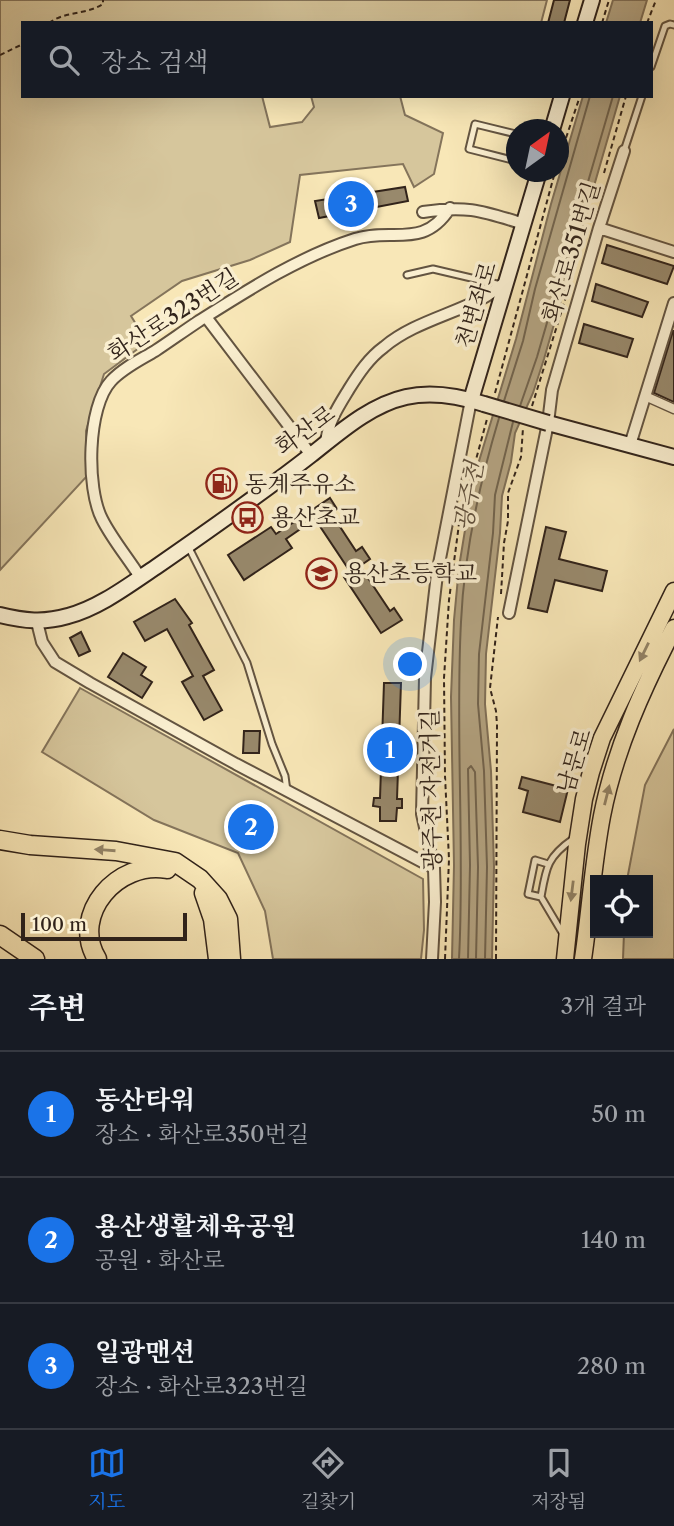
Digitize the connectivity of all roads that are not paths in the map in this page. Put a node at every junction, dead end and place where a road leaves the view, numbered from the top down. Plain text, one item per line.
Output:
1 (592, 0) edge
2 (586, 21) edge
3 (671, 25) edge
4 (653, 61) edge
5 (561, 98) edge
6 (641, 98) edge
7 (555, 119) edge
8 (506, 132) edge
9 (624, 151) joint
10 (506, 159) edge
11 (536, 182) edge
12 (450, 208) junction
13 (423, 212) dead end
14 (524, 224) junction
15 (599, 228) junction
16 (674, 252) edge
17 (407, 275) dead end
18 (504, 283) junction
19 (674, 303) edge
20 (206, 317) junction
21 (645, 396) junction
22 (484, 405) junction
23 (674, 409) edge
24 (548, 423) junction
25 (326, 442) junction
26 (630, 445) junction
27 (673, 453) edge
28 (311, 455) junction
29 (188, 545) junction
30 (141, 577) junction
31 (674, 591) edge
32 (509, 613) dead end
33 (0, 615) edge
34 (37, 622) junction
35 (674, 628) edge
36 (287, 791) junction
37 (579, 835) junction
38 (0, 840) edge
39 (548, 864) junction
40 (434, 868) junction
41 (541, 897) junction
42 (0, 935) edge
43 (566, 938) junction
44 (34, 959) edge
45 (97, 959) edge
46 (218, 959) edge
47 (231, 959) edge
48 (432, 959) edge
49 (565, 959) edge
50 (583, 959) edge

1 - 2 main road
3 - 4 lane
5 - 7 main road
6 - 9 lane, 화산로351번길
8 - 10 lane
9 - 15 street, 화산로351번길
11 - 14 main road, 천변좌로
12 - 13 street
12 - 14 street
12 - 20 street, 화산로323번길
14 - 18 main road, 천변좌로
15 - 16 street
15 - 24 street, 화산로351번길
17 - 18 lane, 천변좌로
18 - 22 main road, 천변좌로
18 - 25 street
19 - 21 street
20 - 28 street
20 - 30 street, 화산로323번길
21 - 23 street
21 - 26 street
22 - 24 main road, 화산로, bridge
22 - 25 main road, 화산로
22 - 40 street
24 - 26 main road, 화산로
24 - 32 street, 화산로351번길
25 - 28 main road, 화산로
26 - 27 main road, 화산로
28 - 29 main road, 화산로
29 - 30 main road, 화산로
29 - 36 lane
30 - 34 main road, 화산로
31 -> 37 main road, 남문로
33 - 34 main road, 화산로
34 - 36 street
50 -> 35 main road, 남문로
36 - 40 street
37 - 39 lane
37 -> 43 main road, 남문로
47 -> 38 highway
39 - 41 lane
39 - 41 lane
40 - 48 street
41 - 43 lane
42 - 44 highway
43 - 49 main road, 남문로
45 - 46 highway

